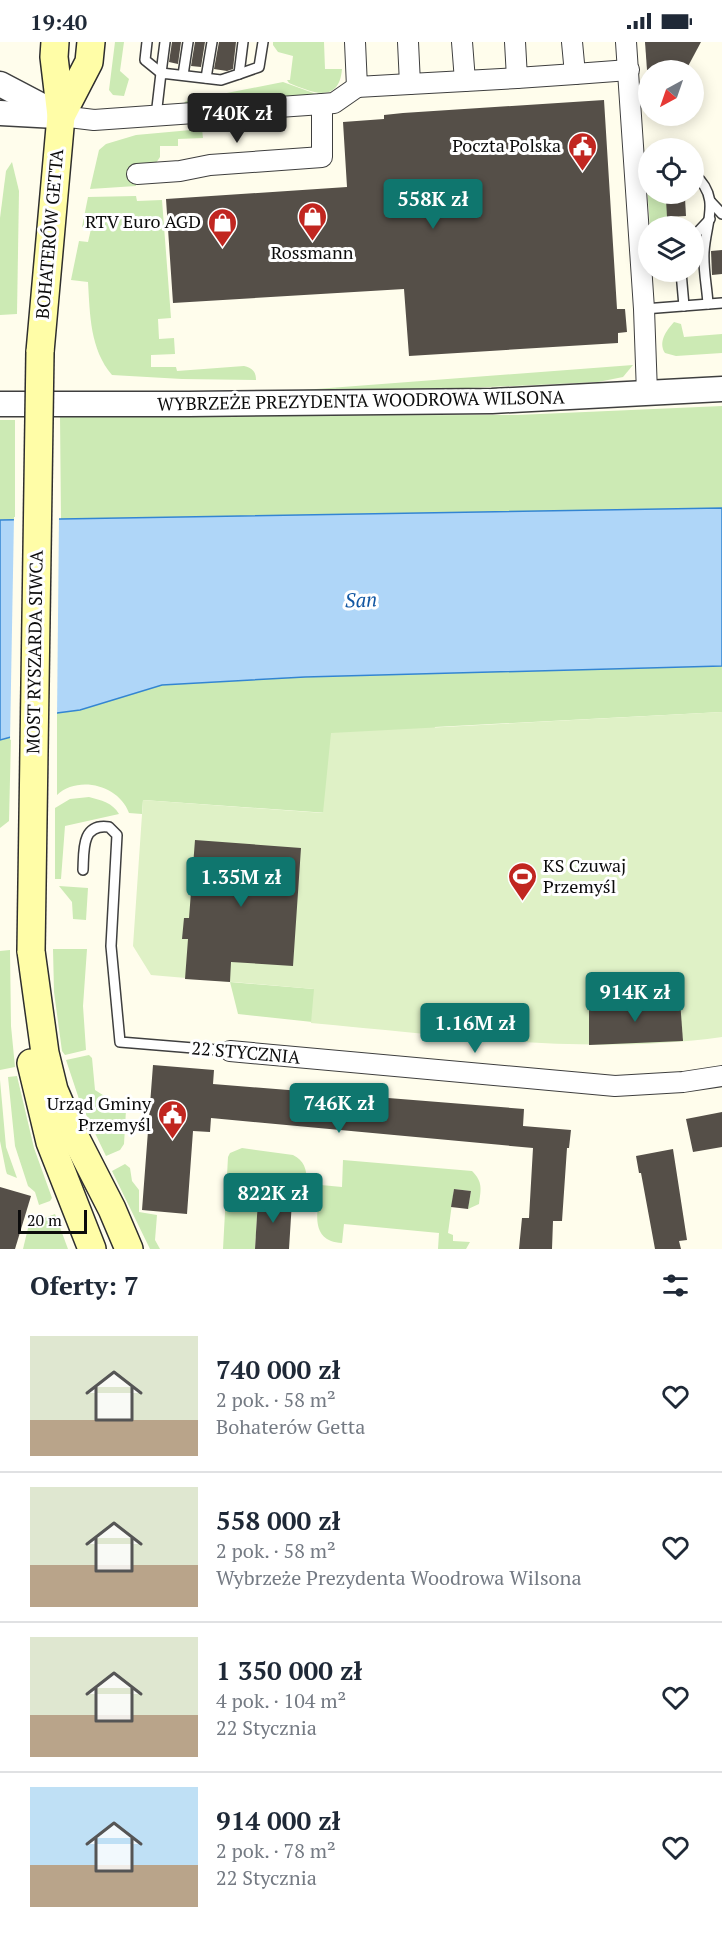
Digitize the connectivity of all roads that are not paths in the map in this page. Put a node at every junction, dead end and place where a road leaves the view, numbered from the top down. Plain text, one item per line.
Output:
1 (55, 42) edge
2 (91, 42) edge
3 (147, 42) edge
4 (165, 42) edge
5 (188, 42) edge
6 (212, 42) edge
7 (243, 42) edge
8 (264, 42) edge
9 (355, 42) edge
10 (408, 42) edge
11 (462, 42) edge
12 (515, 42) edge
13 (572, 42) edge
14 (626, 42) edge
15 (629, 70) junction
16 (161, 73) junction
17 (239, 74) junction
18 (575, 74) junction
19 (183, 75) junction
20 (206, 78) junction
21 (517, 78) junction
22 (465, 81) junction
23 (0, 84) edge
24 (410, 84) junction
25 (357, 87) junction
26 (322, 104) junction
27 (0, 113) edge
28 (61, 116) junction
29 (156, 117) junction
30 (638, 138) edge
31 (137, 174) dead end
32 (704, 185) edge
33 (711, 202) junction
34 (643, 204) edge
35 (722, 214) edge
36 (711, 219) junction
37 (704, 226) edge
38 (682, 282) edge
39 (722, 303) edge
40 (708, 304) junction
41 (684, 306) junction
42 (644, 309) junction
43 (39, 352) joint
44 (722, 389) edge
45 (647, 393) junction
46 (0, 404) edge
47 (83, 870) dead end
48 (31, 951) junction
49 (230, 1051) joint
50 (722, 1076) edge
51 (92, 1249) edge
52 (129, 1249) edge

1 - 28 main road, BOHATERÓW GETTA
2 - 28 main road, BOHATERÓW GETTA
3 - 16 lane
4 - 16 lane
5 - 19 lane
6 - 20 lane
7 - 17 lane
8 - 17 lane
9 - 25 street
10 - 24 street
11 - 22 street
12 - 21 street
13 - 18 street
14 - 15 street
15 - 18 street
15 - 30 street
16 - 19 lane
16 - 29 lane
17 - 20 lane
18 - 21 street
19 - 20 lane
21 - 22 street
22 - 24 street
23 - 28 street
24 - 25 street
25 - 26 street
26 - 29 street
26 - 31 street
27 - 28 street
28 - 29 street
28 - 43 main road, BOHATERÓW GETTA
32 - 33 lane
33 - 35 lane
33 - 36 lane
34 - 42 street
36 - 37 lane
36 - 40 lane
38 - 41 lane
39 - 40 lane
40 - 41 lane
41 - 42 lane
42 - 45 street
43 - 48 main road, MOST RYSZARDA SIWCA, bridge
44 - 45 street, WYBRZEŻE PREZYDENTA WOODROWA WILSONA
45 - 46 street, WYBRZEŻE PREZYDENTA WOODROWA WILSONA
47 - 49 lane, 22 STYCZNIA
48 - 51 main road
48 - 52 main road
49 - 50 street, 22 STYCZNIA

